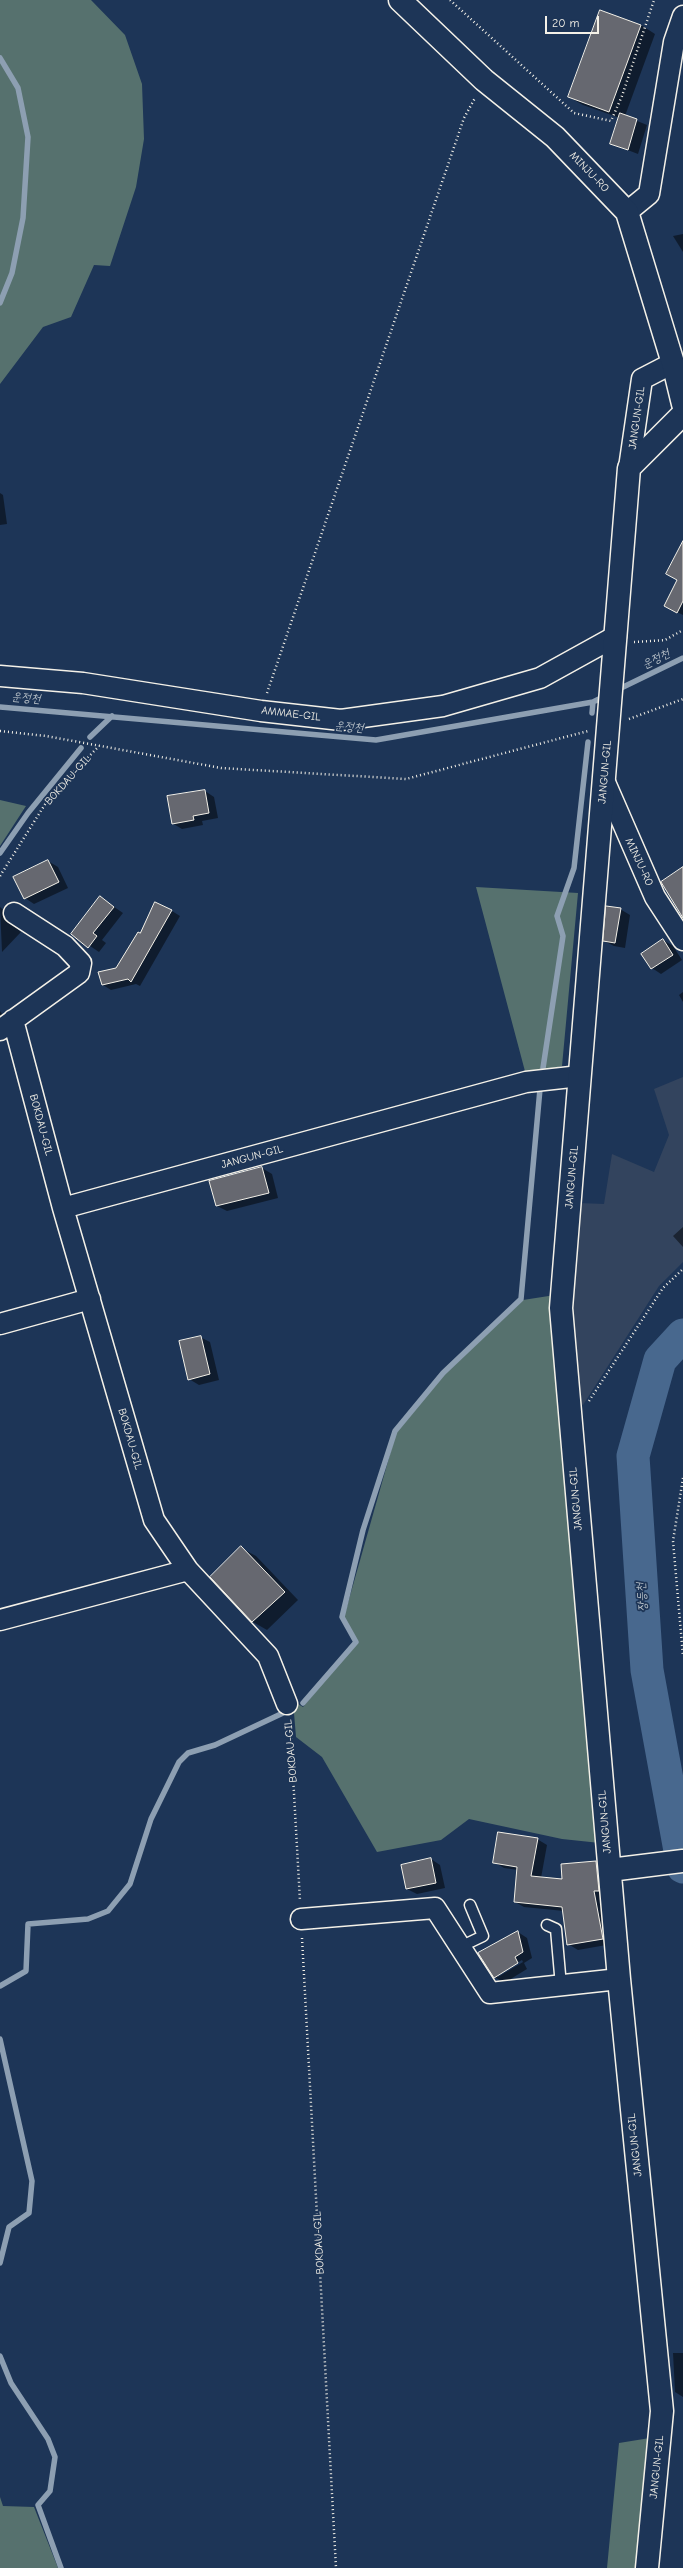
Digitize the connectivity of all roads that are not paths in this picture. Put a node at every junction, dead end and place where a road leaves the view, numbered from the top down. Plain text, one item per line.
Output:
1 (400, 0) edge
2 (683, 16) edge
3 (627, 212) junction
4 (673, 362) junction
5 (683, 404) edge
6 (683, 414) edge
7 (629, 468) junction
8 (616, 636) junction
9 (0, 676) edge
10 (604, 780) junction
11 (14, 913) dead end
12 (683, 940) edge
13 (6, 1025) edge
14 (580, 1076) junction
15 (63, 1208) junction
16 (90, 1299) junction
17 (0, 1324) edge
18 (188, 1570) junction
19 (0, 1620) edge
20 (287, 1704) road end
21 (683, 1861) edge
22 (610, 1870) junction
23 (470, 1905) dead end
24 (301, 1919) road end
25 (547, 1925) dead end
26 (460, 1947) junction
27 (619, 1979) junction
28 (561, 1986) junction
29 (647, 2568) edge

1 - 3 street, MINJU-RO
2 - 3 street
3 - 4 street, MINJU-RO
4 - 5 street, MINJU-RO
4 - 7 street, JANGUN-GIL
6 - 7 street, JANGUN-GIL
7 - 8 street, JANGUN-GIL
8 - 9 street, AMMAE-GIL
8 - 10 street, JANGUN-GIL
10 - 12 street, MINJU-RO
10 - 14 street, JANGUN-GIL
11 - 13 street, BOKDAU-GIL
13 - 15 street, BOKDAU-GIL
14 - 15 street, JANGUN-GIL
14 - 22 street, JANGUN-GIL
15 - 16 street, BOKDAU-GIL
16 - 17 street
16 - 18 street, BOKDAU-GIL
18 - 19 street
18 - 20 street, BOKDAU-GIL
21 - 22 street
22 - 27 street, JANGUN-GIL
23 - 26 lane
24 - 26 street
25 - 28 lane
26 - 28 street
27 - 28 street
27 - 29 street, JANGUN-GIL

